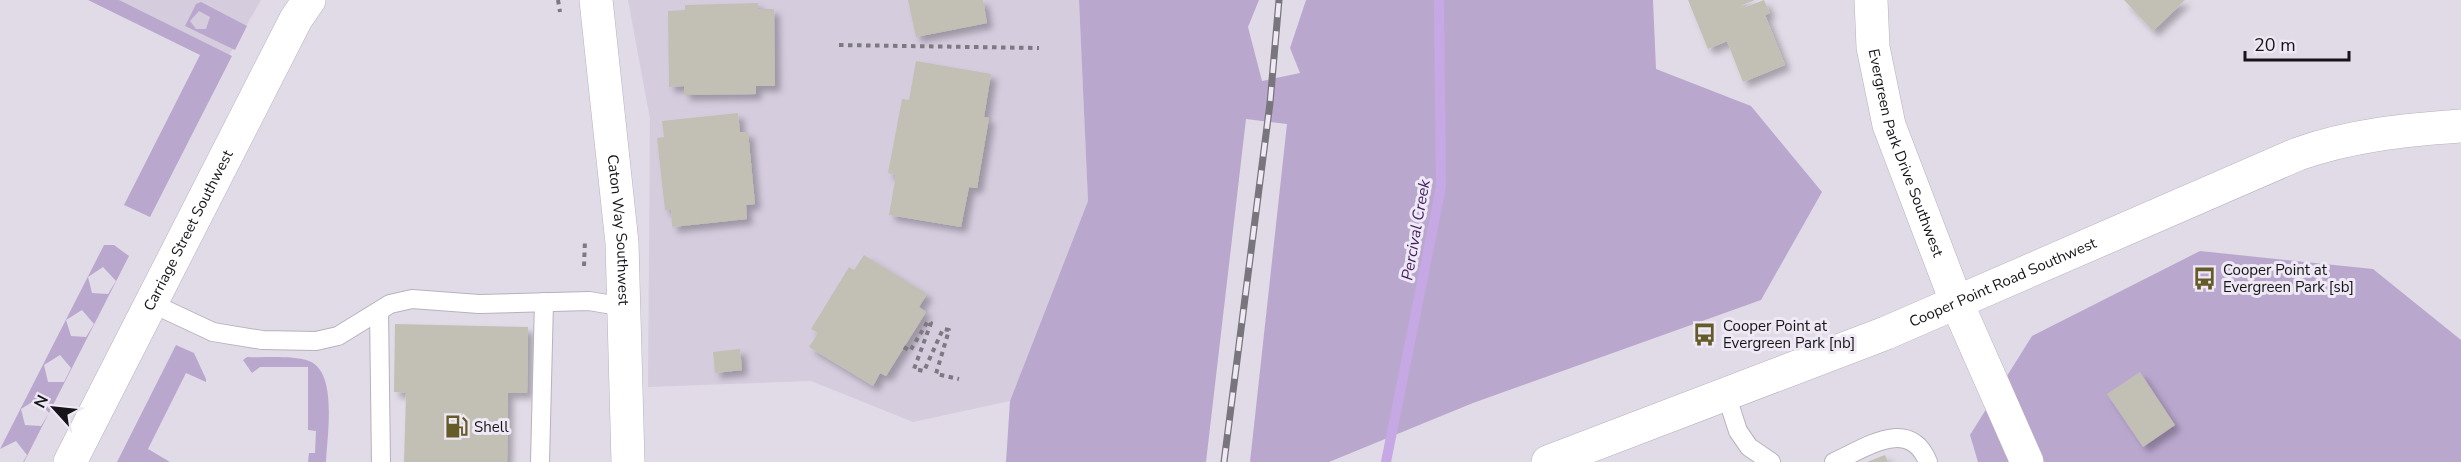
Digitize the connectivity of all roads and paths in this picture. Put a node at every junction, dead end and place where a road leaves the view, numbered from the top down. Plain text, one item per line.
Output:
1 (309, 0) edge
2 (596, 0) edge
3 (1871, 0) edge
4 (839, 45) dead end
5 (1039, 48) dead end
6 (2461, 126) edge
7 (1956, 301) junction
8 (544, 302) junction
9 (151, 303) junction
10 (626, 307) junction
11 (379, 311) junction
12 (904, 347) dead end
13 (959, 379) dead end
14 (1721, 396) junction
15 (70, 462) edge
16 (381, 462) edge
17 (540, 462) edge
18 (628, 462) edge
19 (1548, 462) edge
20 (1771, 462) edge
21 (1834, 462) edge
22 (1928, 462) edge
23 (2027, 462) edge

1 - 9 street, Carriage Street Southwest
2 - 10 street, Caton Way Southwest
3 - 7 street, Evergreen Park Drive Southwest
4 - 5 path
6 - 7 street, Cooper Point Road Southwest
7 - 14 street, Cooper Point Road Southwest
7 - 23 street, Evergreen Park Drive Southwest
8 - 10 lane
8 - 11 lane
8 - 17 lane
9 - 11 lane
9 - 15 street, Carriage Street Southwest
10 - 18 street, Caton Way Southwest
11 - 16 lane
12 - 13 path
14 - 19 street, Cooper Point Road Southwest
14 - 20 lane
21 - 22 lane

